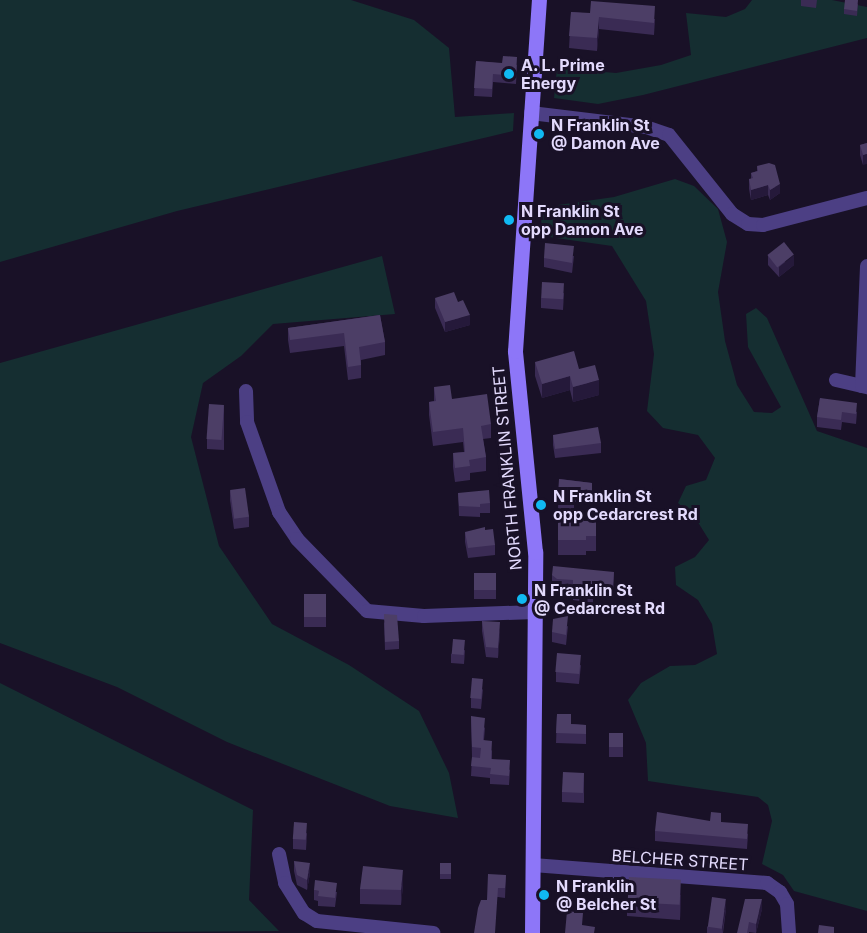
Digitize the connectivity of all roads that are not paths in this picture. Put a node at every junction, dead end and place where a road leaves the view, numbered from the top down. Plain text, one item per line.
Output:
1 (539, 0) edge
2 (531, 113) junction
3 (867, 198) edge
4 (867, 266) edge
5 (836, 380) dead end
6 (864, 386) edge
7 (246, 390) dead end
8 (535, 612) junction
9 (279, 854) dead end
10 (533, 865) junction
11 (433, 933) edge
12 (532, 933) edge
13 (789, 933) edge

1 - 2 main road, NORTH FRANKLIN STREET
2 - 3 street
2 - 8 main road, NORTH FRANKLIN STREET
4 - 6 street
5 - 6 street
7 - 8 street
8 - 10 main road, NORTH FRANKLIN STREET
9 - 11 street
10 - 12 main road, NORTH FRANKLIN STREET
10 - 13 street, BELCHER STREET

